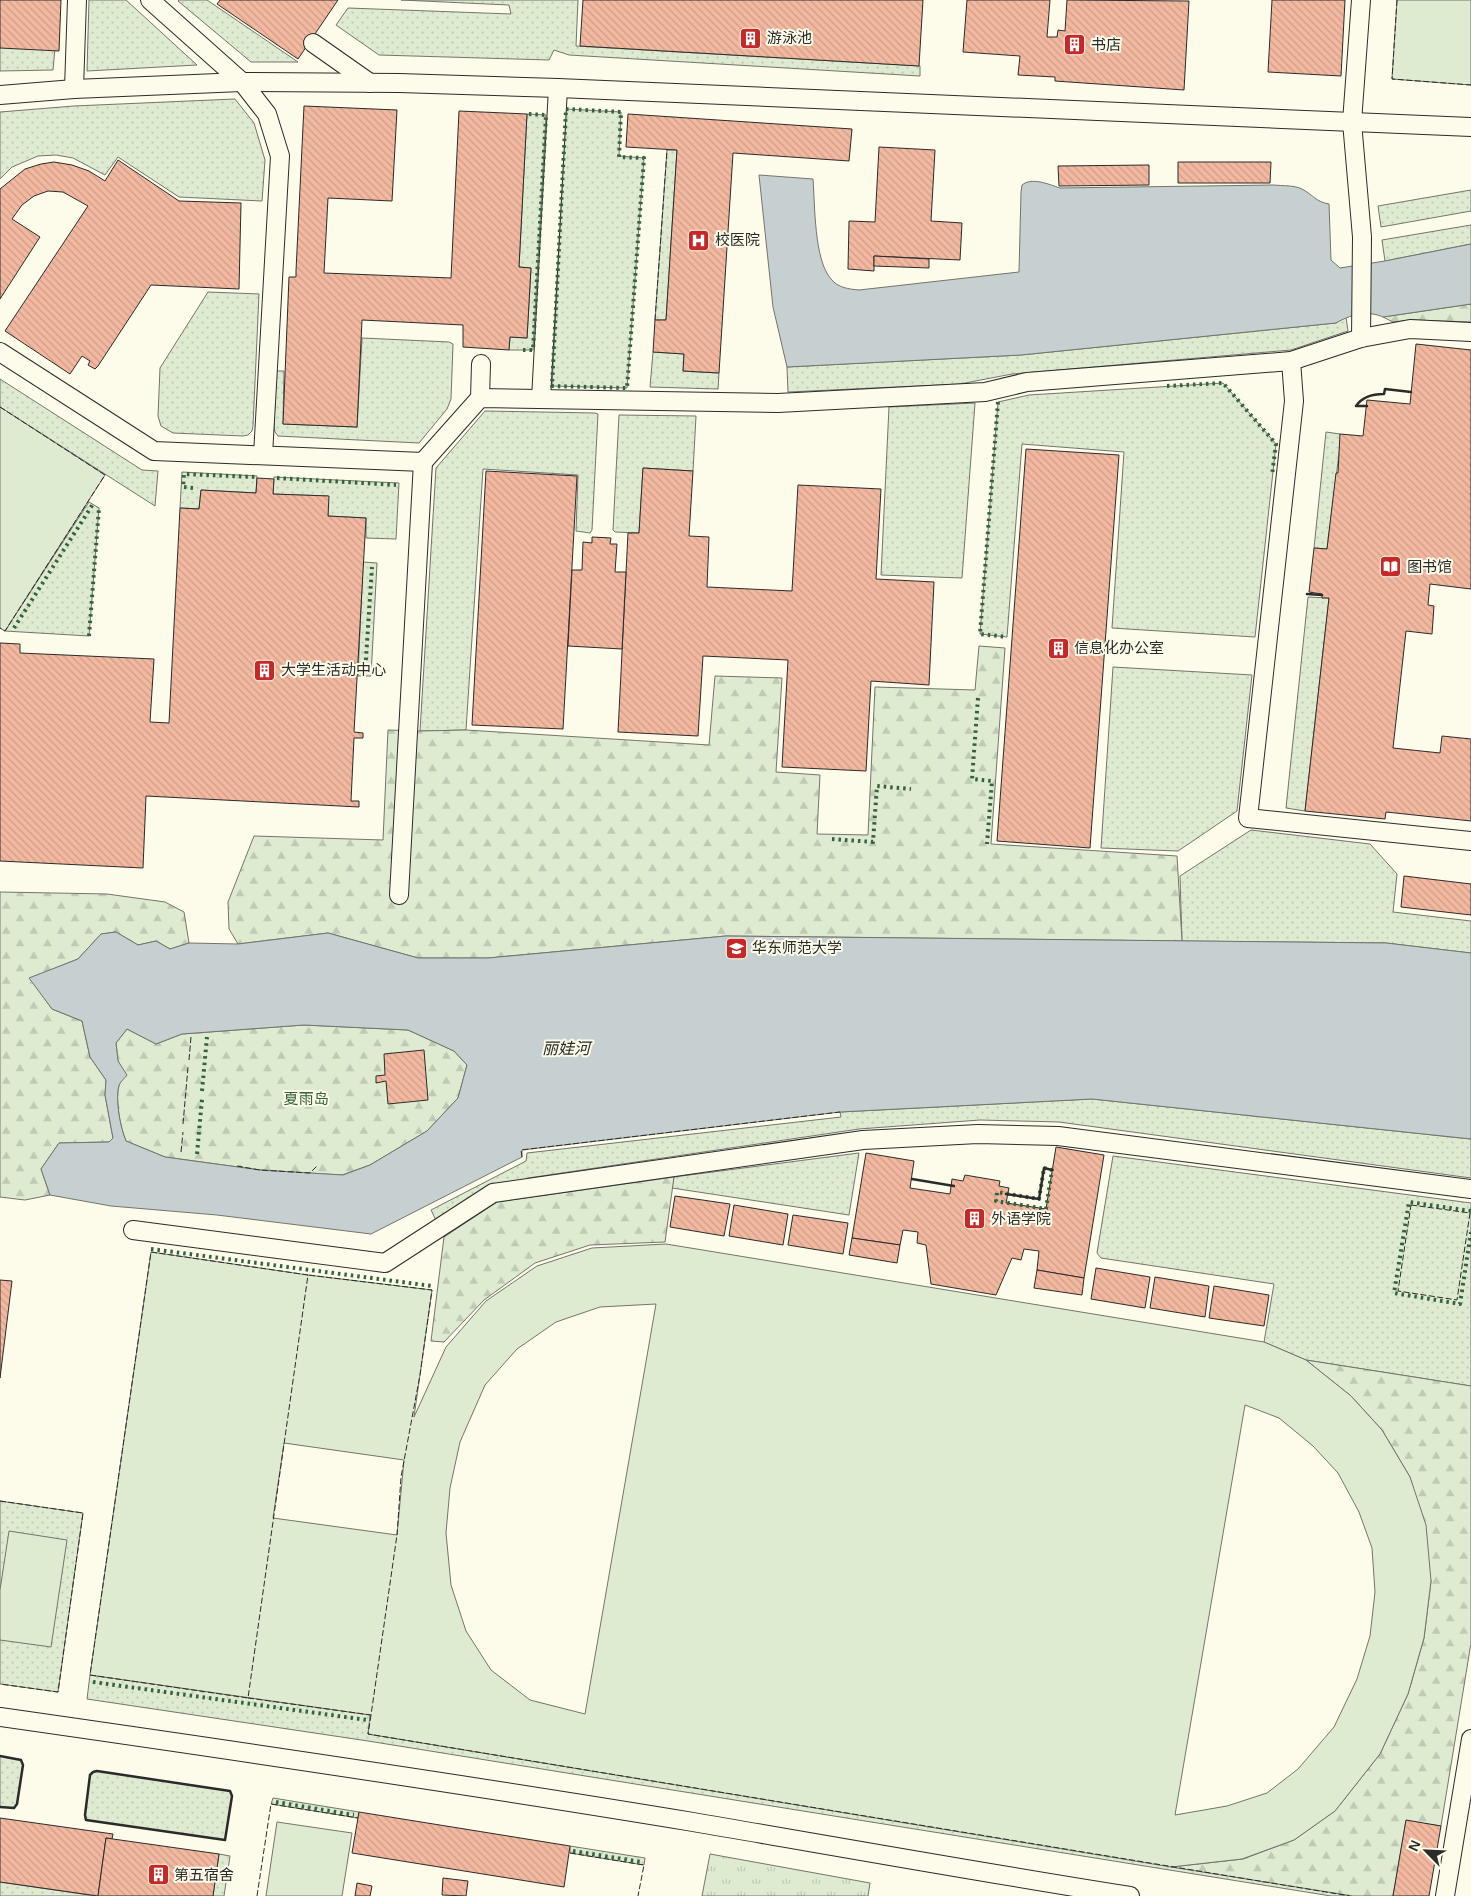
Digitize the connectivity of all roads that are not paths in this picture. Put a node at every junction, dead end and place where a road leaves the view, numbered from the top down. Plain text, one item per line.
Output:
1 (77, 0) edge
2 (150, 0) edge
3 (1361, 0) edge
4 (313, 43) dead end
5 (242, 82) junction
6 (370, 83) junction
7 (558, 88) junction
8 (74, 89) junction
9 (0, 95) edge
10 (1352, 122) junction
11 (1471, 126) edge
12 (1471, 332) edge
13 (1361, 338) junction
14 (0, 352) edge
15 (1291, 361) junction
16 (481, 364) dead end
17 (480, 398) junction
18 (541, 399) junction
19 (263, 455) junction
20 (423, 462) junction
21 (1471, 841) edge
22 (399, 895) dead end
23 (1471, 1189) edge
24 (133, 1230) dead end
25 (0, 1717) edge
26 (1471, 1739) edge
27 (1073, 1891) edge
28 (1130, 1896) edge
29 (1446, 1896) edge

1 - 8 lane
2 - 5 lane
3 - 10 lane
4 - 6 lane
5 - 6 lane
5 - 8 lane
5 - 19 lane
6 - 7 lane
7 - 10 lane
7 - 18 lane
8 - 9 lane
10 - 11 lane
10 - 13 lane
12 - 13 lane
13 - 15 lane
14 - 19 lane
15 - 18 lane
15 - 21 lane
16 - 17 lane
17 - 18 lane
17 - 20 lane
19 - 20 lane
20 - 22 lane
23 - 24 lane
25 - 27 lane
26 - 29 lane
27 - 28 lane

